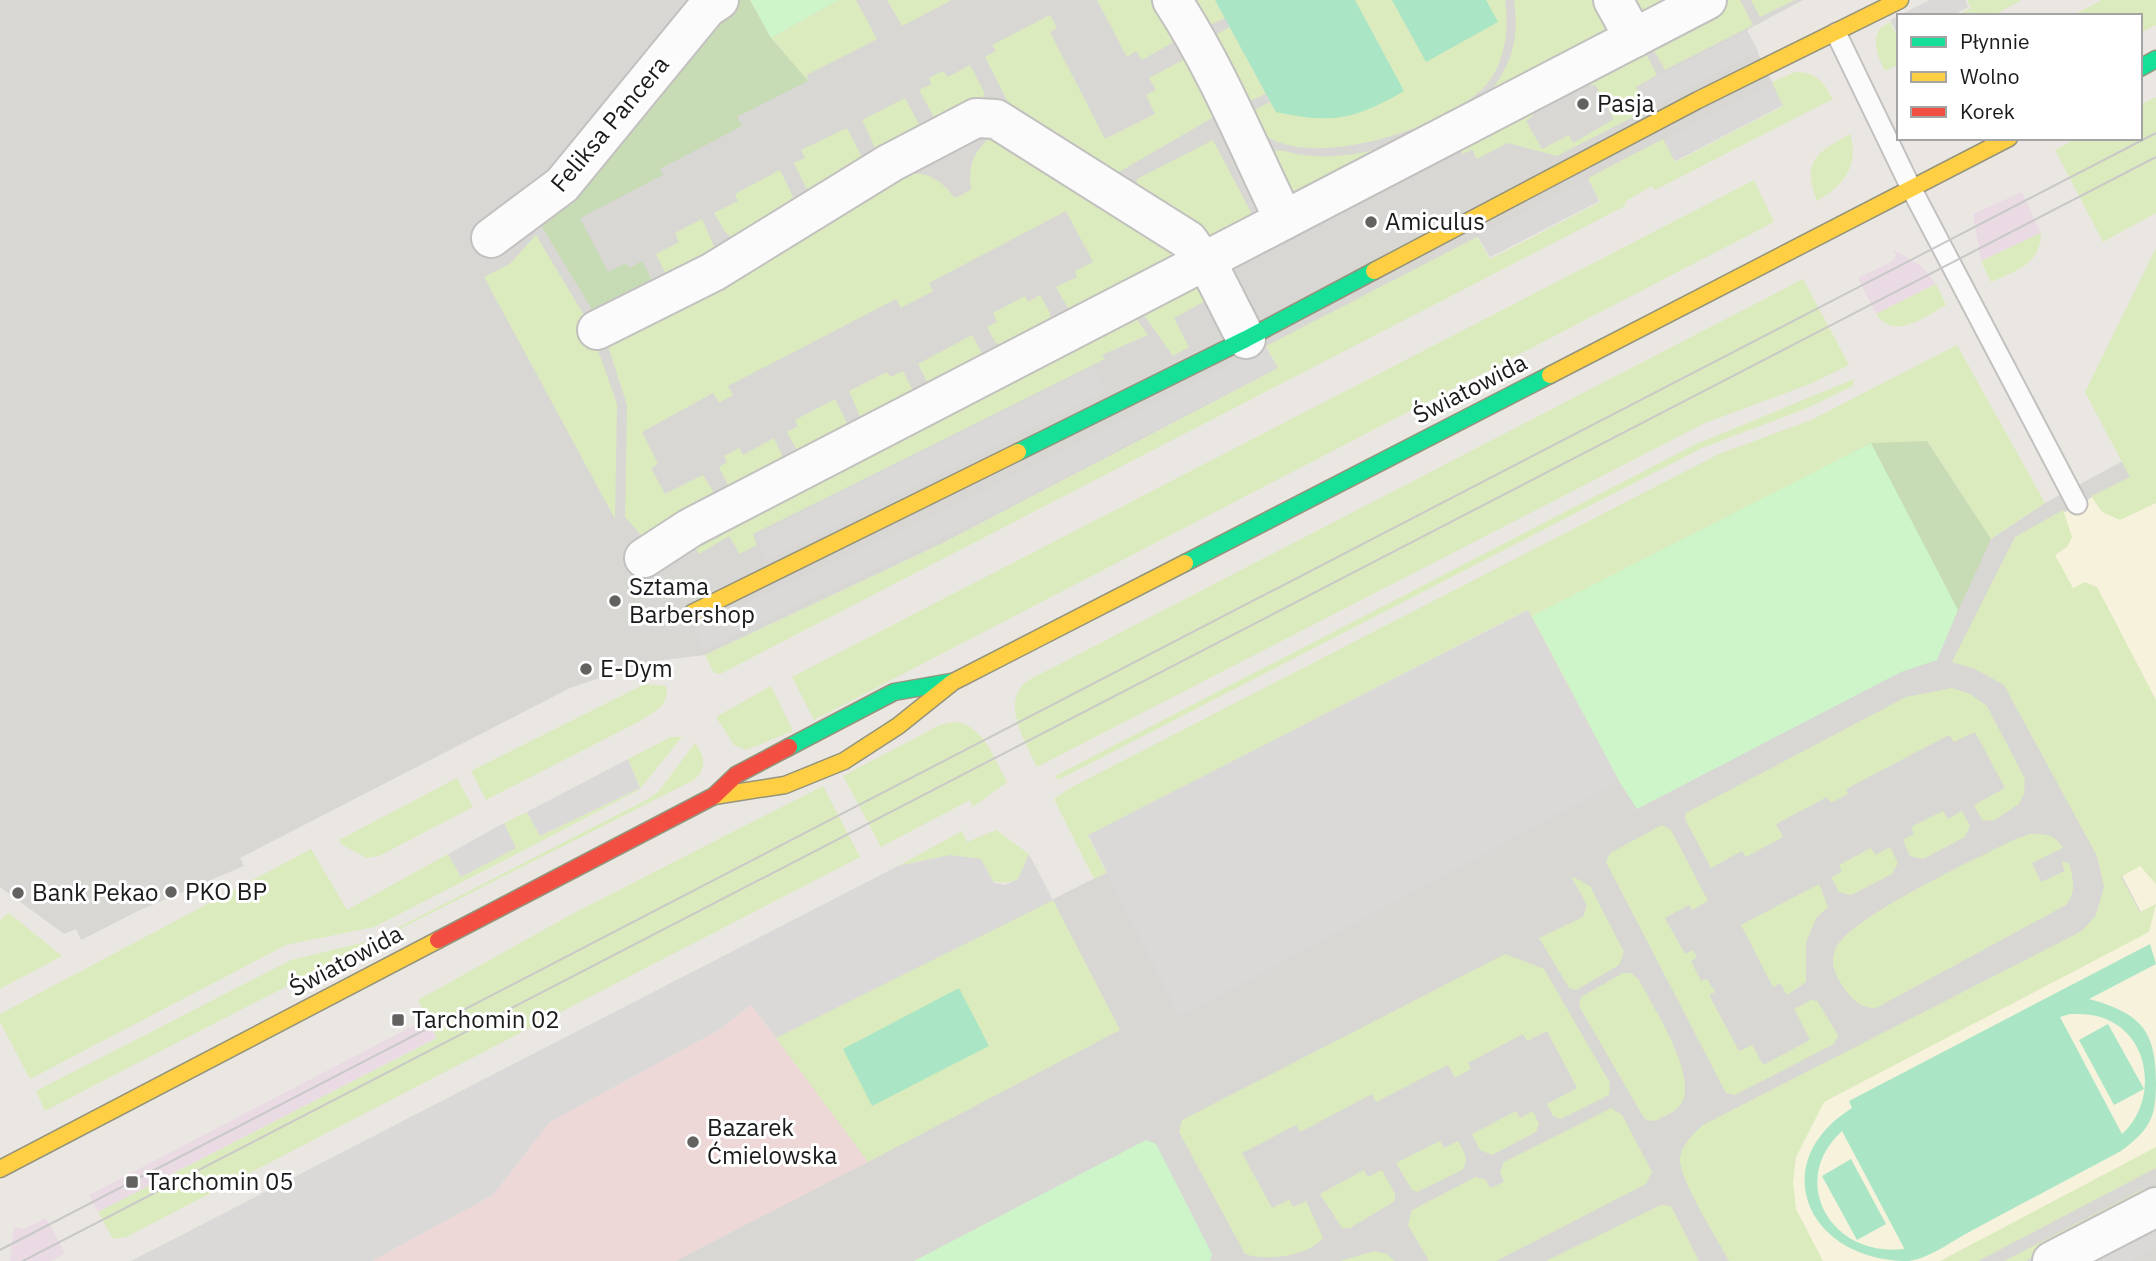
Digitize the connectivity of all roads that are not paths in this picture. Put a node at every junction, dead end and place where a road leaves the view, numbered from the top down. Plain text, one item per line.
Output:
1 (719, 0) edge
2 (1172, 0) edge
3 (1614, 0) edge
4 (1707, 0) edge
5 (1900, 0) edge
6 (1836, 33) junction
7 (1634, 38) junction
8 (2005, 140) edge
9 (1911, 188) junction
10 (1284, 220) junction
11 (491, 238) dead end
12 (1206, 263) junction
13 (597, 330) dead end
14 (1245, 339) junction
15 (2077, 505) dead end
16 (644, 558) dead end
17 (692, 613) dead end
18 (953, 682) junction
19 (714, 796) junction
20 (0, 1169) edge
21 (2156, 1207) edge
22 (2052, 1261) edge

1 - 11 street, Feliksa Pancera
2 - 10 street
3 - 7 street
4 - 7 street
5 - 6 street
6 - 9 lane
6 - 14 street
7 - 10 street
8 - 9 street, Światowida
9 - 15 lane
9 - 18 street, Światowida
10 - 12 street
12 - 13 street
12 - 14 street
12 - 16 street
14 - 17 street
18 - 19 street, Światowida
18 - 19 street, Światowida
19 - 20 street, Światowida
21 - 22 street

